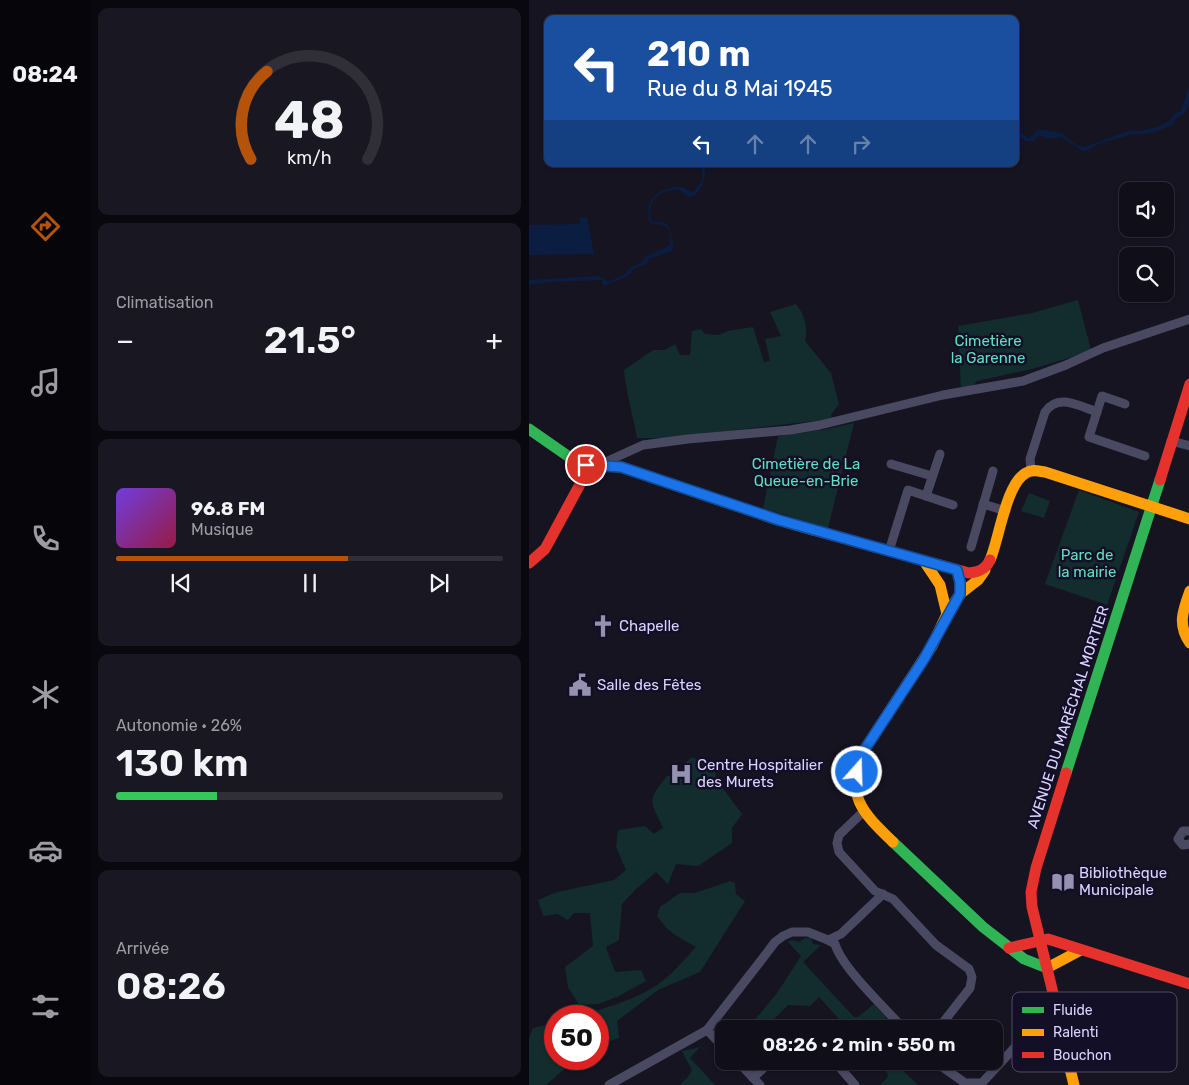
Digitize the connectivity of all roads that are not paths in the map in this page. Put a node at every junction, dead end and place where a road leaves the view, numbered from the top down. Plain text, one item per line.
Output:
1 (1187, 321) edge
2 (1189, 384) edge
3 (1125, 404) dead end
4 (1097, 412) junction
5 (529, 429) edge
6 (1171, 441) junction
7 (1189, 446) edge
8 (624, 453) junction
9 (940, 454) dead end
10 (1145, 456) dead end
11 (891, 464) dead end
12 (621, 467) junction
13 (591, 468) junction
14 (993, 471) dead end
15 (1031, 471) junction
16 (932, 476) junction
17 (926, 496) junction
18 (983, 504) junction
19 (953, 505) dead end
20 (1150, 506) junction
21 (1006, 511) junction
22 (1189, 519) edge
23 (971, 547) dead end
24 (889, 551) junction
25 (924, 561) junction
26 (529, 563) edge
27 (988, 565) junction
28 (957, 570) junction
29 (945, 593) junction
30 (960, 594) junction
31 (1189, 596) edge
32 (947, 614) junction
33 (1189, 642) edge
34 (864, 811) junction
35 (1189, 831) edge
36 (1189, 844) edge
37 (883, 894) junction
38 (1039, 939) junction
39 (828, 940) junction
40 (1009, 948) junction
41 (1081, 950) junction
42 (1047, 968) junction
43 (1189, 984) edge
44 (1051, 992) edge
45 (896, 1020) edge
46 (945, 1020) edge
47 (707, 1030) junction
48 (715, 1038) edge
49 (1012, 1051) edge
50 (746, 1070) edge
51 (765, 1070) edge
52 (842, 1070) edge
53 (946, 1070) edge
54 (1071, 1072) edge
55 (757, 1082) edge
56 (985, 1082) edge
57 (965, 1084) edge
58 (609, 1085) edge
59 (855, 1085) edge
60 (1074, 1085) edge

1 - 8 street
2 - 6 main road, AVENUE DU MARÉCHAL MORTIER
3 - 4 street
4 - 10 street
4 - 15 street
5 - 13 main road
6 - 7 street
6 - 20 main road, AVENUE DU MARÉCHAL MORTIER
8 - 12 street
8 - 13 street
9 - 16 street
11 - 16 street
12 - 13 main road
12 - 24 main road
13 - 26 main road
14 - 18 street
15 - 20 main road
15 - 21 main road
16 - 17 street
17 - 19 street
17 - 24 street
18 - 21 street
18 - 23 street
20 - 22 main road
20 - 38 main road, AVENUE DU MARÉCHAL MORTIER
21 - 27 main road
24 - 25 main road
25 - 28 main road
25 - 29 main road
27 - 28 main road
27 - 30 main road
28 - 29 main road
28 - 30 main road
29 - 32 main road
30 - 32 main road
31 - 33 main road
32 - 34 main road
34 - 37 street
34 - 40 main road
35 - 36 street
37 - 39 street
37 - 46 street
38 - 40 main road
38 - 41 main road
38 - 42 main road, AVENUE DU MARÉCHAL MORTIER
39 - 45 street
39 - 47 street
40 - 42 main road
41 - 42 main road
41 - 43 main road
42 - 44 main road, AVENUE DU MARÉCHAL MORTIER
47 - 48 street
47 - 58 street
49 - 56 street
50 - 55 street
51 - 55 street
52 - 59 street
53 - 57 street
54 - 60 main road
56 - 57 street

